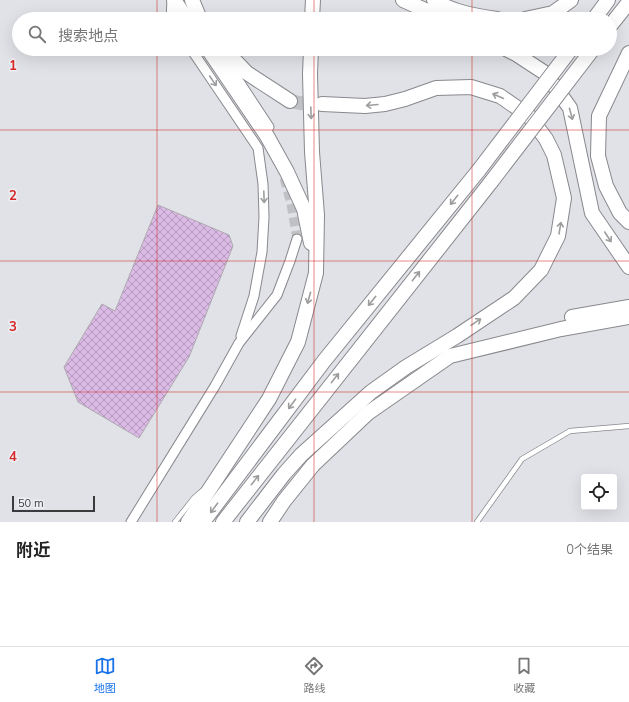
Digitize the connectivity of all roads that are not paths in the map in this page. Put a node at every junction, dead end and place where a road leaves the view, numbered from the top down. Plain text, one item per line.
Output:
1 (173, 0) edge
2 (192, 0) edge
3 (313, 0) edge
4 (403, 0) edge
5 (434, 0) edge
6 (571, 0) edge
7 (608, 0) edge
8 (629, 2) edge
9 (172, 12) edge
10 (182, 12) edge
11 (197, 12) edge
12 (312, 12) edge
13 (430, 12) edge
14 (464, 12) edge
15 (554, 12) edge
16 (599, 12) edge
17 (617, 17) edge
18 (629, 53) edge
19 (196, 56) edge
20 (213, 56) edge
21 (223, 56) edge
22 (231, 56) edge
23 (311, 56) edge
24 (519, 56) edge
25 (566, 56) edge
26 (588, 56) edge
27 (290, 101) tunnel mouth
28 (322, 104) tunnel mouth
29 (273, 133) dead end
30 (629, 222) edge
31 (297, 239) tunnel mouth
32 (629, 268) edge
33 (316, 273) junction
34 (627, 312) edge
35 (457, 336) junction
36 (239, 343) junction
37 (450, 356) junction
38 (373, 401) junction
39 (629, 426) edge
40 (301, 455) junction
41 (219, 474) junction
42 (284, 501) junction
43 (130, 522) edge
44 (175, 522) edge
45 (188, 522) edge
46 (203, 522) edge
47 (223, 522) edge
48 (247, 522) edge
49 (270, 522) edge
50 (477, 522) edge

1 - 9 street
1 - 10 main road
2 - 11 main road
3 - 12 main road
4 - 13 main road
5 - 14 main road
6 - 15 main road
7 - 16 main road
8 - 17 main road
18 - 30 main road
19 -> 36 street
20 - 33 main road
21 - 29 street
22 - 27 main road
23 -> 33 main road
24 -> 32 main road
25 -> 46 main road, bridge
47 -> 26 main road, bridge
35 -> 28 main road
31 - 36 street
33 -> 41 main road
34 - 37 main road
35 - 38 main road
35 - 40 main road
36 - 43 street
37 - 38 main road
37 - 42 main road
38 - 40 main road
38 - 42 main road
39 - 50 lane
40 - 48 main road
41 - 44 lane
41 - 45 main road
42 - 49 main road

